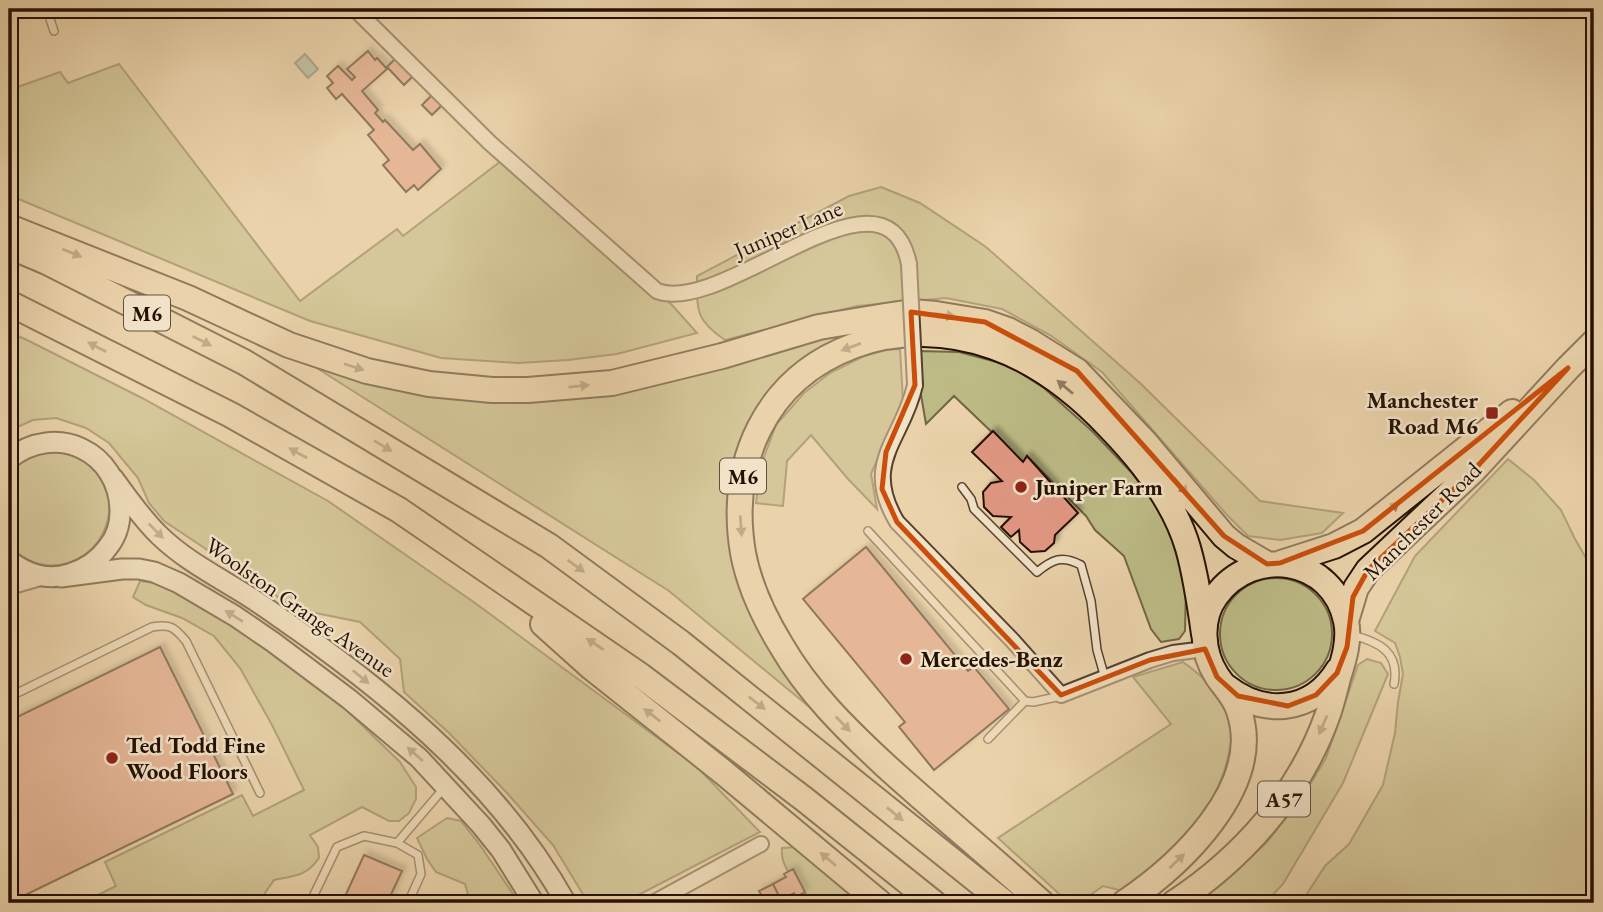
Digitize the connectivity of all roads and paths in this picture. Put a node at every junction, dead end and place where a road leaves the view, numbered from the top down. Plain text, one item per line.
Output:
1 (55, 9) edge
2 (355, 9) edge
3 (54, 31) dead end
4 (9, 228) edge
5 (9, 246) edge
6 (9, 303) edge
7 (1594, 342) edge
8 (1568, 368) junction
9 (29, 446) junction
10 (9, 453) edge
11 (9, 458) edge
12 (113, 478) junction
13 (962, 487) dead end
14 (868, 531) dead end
15 (461, 552) junction
16 (9, 560) edge
17 (1274, 564) junction
18 (53, 577) junction
19 (9, 587) edge
20 (1347, 628) junction
21 (1205, 641) junction
22 (1343, 660) junction
23 (1105, 678) junction
24 (1394, 684) dead end
25 (1225, 685) junction
26 (1061, 695) junction
27 (9, 697) edge
28 (1025, 701) junction
29 (988, 738) dead end
30 (445, 786) junction
31 (260, 793) dead end
32 (397, 843) junction
33 (761, 844) dead end
34 (310, 903) edge
35 (408, 903) edge
36 (534, 903) edge
37 (566, 903) edge
38 (653, 903) edge
39 (880, 903) edge
40 (934, 903) edge
41 (1005, 903) edge
42 (1042, 903) edge
43 (1124, 903) edge
44 (1174, 903) edge

1 - 3 lane
2 - 26 street, Juniper Lane, bridge
4 -> 17 highway, M6
5 -> 41 highway, M6
15 -> 6 highway, M6
7 - 8 highway, Manchester Road / A57
17 -> 8 highway, Manchester Road / A57
8 - 20 highway, Manchester Road / A57
9 - 10 main road
9 - 11 main road
9 - 12 main road, Woolston Grange Avenue
12 - 18 main road
12 -> 37 main road, Woolston Grange Avenue
13 - 23 lane
14 - 28 lane
39 -> 15 highway, M6
40 -> 15 highway, M6
16 - 18 main road
17 - 20 highway
17 - 21 highway, A57
18 - 19 street
30 -> 18 main road, Woolston Grange Avenue
20 - 22 highway, A57
20 - 24 lane
21 - 23 street
21 - 25 highway, A57
21 -> 42 highway, M6
22 - 25 highway, A57
22 -> 44 highway, A57
23 - 26 street
43 -> 25 highway, A57
26 - 28 lane
27 - 31 lane
28 - 29 lane
30 - 32 lane
30 - 36 main road, Woolston Grange Avenue
32 - 34 lane
32 - 35 lane
33 - 38 street

